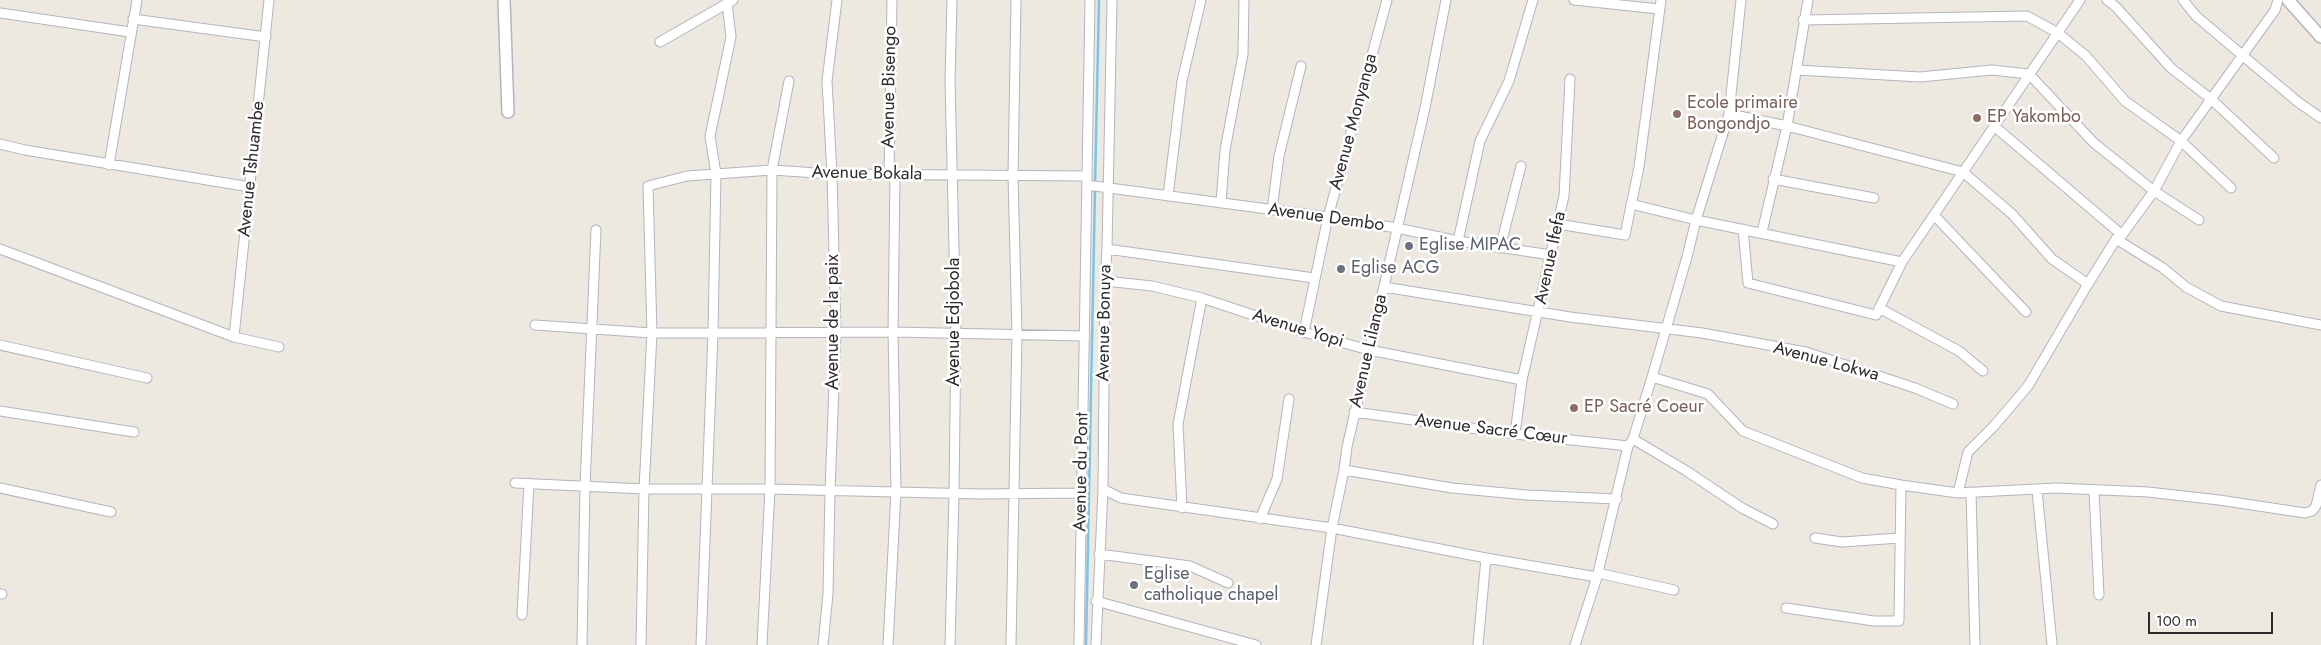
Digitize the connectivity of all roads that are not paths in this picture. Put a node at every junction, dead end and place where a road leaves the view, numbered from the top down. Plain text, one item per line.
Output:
1 (137, 0) edge
2 (270, 0) edge
3 (504, 0) edge
4 (837, 0) edge
5 (892, 0) edge
6 (952, 0) edge
7 (1016, 0) edge
8 (1090, 0) edge
9 (1112, 0) edge
10 (1201, 0) edge
11 (1244, 0) edge
12 (1387, 0) edge
13 (1446, 0) edge
14 (1533, 0) edge
15 (1574, 0) edge
16 (1740, 0) edge
17 (1808, 0) edge
18 (2080, 0) edge
19 (2108, 0) edge
20 (2183, 0) edge
21 (2278, 0) edge
22 (2288, 0) edge
23 (730, 2) edge
24 (1660, 4) edge
25 (0, 13) edge
26 (133, 19) junction
27 (1803, 20) junction
28 (130, 32) junction
29 (2058, 33) junction
30 (266, 37) junction
31 (2321, 37) edge
32 (660, 42) dead end
33 (2242, 56) junction
34 (1301, 66) dead end
35 (1797, 70) junction
36 (2029, 74) junction
37 (1570, 79) dead end
38 (789, 81) dead end
39 (2211, 99) junction
40 (508, 112) dead end
41 (1729, 114) junction
42 (2321, 118) edge
43 (1787, 126) junction
44 (1994, 126) junction
45 (2181, 141) junction
46 (0, 144) edge
47 (2274, 158) dead end
48 (109, 165) junction
49 (1521, 166) dead end
50 (772, 170) junction
51 (1963, 172) junction
52 (716, 174) junction
53 (832, 174) junction
54 (892, 174) junction
55 (952, 176) junction
56 (1013, 176) junction
57 (1773, 179) junction
58 (1094, 184) junction
59 (250, 187) junction
60 (2231, 188) dead end
61 (2154, 191) junction
62 (1168, 196) junction
63 (1874, 198) dead end
64 (1221, 202) junction
65 (1631, 204) junction
66 (1272, 210) junction
67 (1934, 215) junction
68 (1328, 217) junction
69 (1696, 220) junction
70 (2199, 220) dead end
71 (1558, 224) junction
72 (1397, 228) junction
73 (1743, 229) junction
74 (596, 230) dead end
75 (1762, 232) junction
76 (2119, 237) junction
77 (1458, 241) junction
78 (1500, 248) junction
79 (0, 249) edge
80 (1107, 249) junction
81 (1551, 255) junction
82 (1902, 262) junction
83 (1314, 278) junction
84 (1105, 280) junction
85 (2088, 284) junction
86 (1384, 287) junction
87 (1202, 298) junction
88 (1879, 308) junction
89 (2026, 312) dead end
90 (1539, 313) junction
91 (535, 325) dead end
92 (2321, 326) edge
93 (1666, 328) junction
94 (592, 330) junction
95 (771, 332) junction
96 (836, 332) junction
97 (893, 332) junction
98 (1304, 332) junction
99 (652, 333) junction
100 (712, 333) junction
101 (956, 334) junction
102 (1017, 334) junction
103 (1084, 336) junction
104 (234, 337) junction
105 (0, 345) edge
106 (279, 347) dead end
107 (1369, 350) junction
108 (1983, 371) dead end
109 (1652, 377) junction
110 (147, 378) dead end
111 (1522, 380) junction
112 (1289, 399) dead end
113 (1953, 404) dead end
114 (0, 411) edge
115 (1354, 412) junction
116 (134, 432) dead end
117 (1515, 434) junction
118 (1630, 442) junction
119 (1344, 470) junction
120 (515, 483) dead end
121 (530, 484) junction
122 (1901, 485) junction
123 (2321, 485) edge
124 (585, 486) junction
125 (0, 488) edge
126 (706, 488) junction
127 (644, 489) junction
128 (770, 489) junction
129 (1103, 489) junction
130 (2037, 490) junction
131 (830, 491) junction
132 (2094, 491) junction
133 (896, 492) junction
134 (1971, 492) junction
135 (1082, 493) junction
136 (1958, 493) junction
137 (954, 494) junction
138 (1014, 494) junction
139 (1617, 500) junction
140 (2319, 506) edge
141 (1182, 508) junction
142 (111, 512) dead end
143 (1260, 519) junction
144 (1773, 524) dead end
145 (1332, 528) junction
146 (1815, 538) dead end
147 (1900, 538) junction
148 (1099, 554) junction
149 (1486, 558) junction
150 (1598, 575) junction
151 (1228, 583) dead end
152 (1674, 590) dead end
153 (2099, 595) dead end
154 (1096, 601) junction
155 (1786, 608) dead end
156 (522, 615) dead end
157 (2052, 644) dead end
158 (582, 645) edge
159 (641, 645) edge
160 (701, 645) edge
161 (762, 645) edge
162 (823, 645) edge
163 (888, 645) edge
164 (950, 645) edge
165 (1011, 645) edge
166 (1079, 645) edge
167 (1096, 645) edge
168 (1256, 645) edge
169 (1316, 645) edge
170 (1478, 645) edge
171 (1575, 645) edge
172 (1975, 645) edge

1 - 26 street
2 - 30 street, Avenue Tshuambe
3 - 40 street
4 - 53 street, Avenue de la paix
5 - 54 street, Avenue Bisengo
6 - 55 street, Avenue Edjobola
7 - 56 street
8 - 58 street, Avenue du Pont
9 - 58 street, Avenue Bonuya
10 - 62 street
11 - 64 street
12 - 68 street, Avenue Monyanga
13 - 72 street, Avenue Lilanga
14 - 77 street
15 - 24 street
16 - 41 street
17 - 27 street
18 - 29 street
19 - 39 street
20 - 33 street
21 - 33 street
22 - 31 street
23 - 32 street
23 - 52 street
24 - 65 street
25 - 28 street
26 - 28 street
26 - 30 street
27 - 29 street
27 - 35 street
28 - 48 street
29 - 36 street
29 - 45 street
30 - 59 street, Avenue Tshuambe
33 - 39 street
33 - 42 street
34 - 66 street
35 - 36 street
35 - 43 street
36 - 44 street
36 - 61 street
37 - 71 street, Avenue Ifefa
38 - 50 street
39 - 45 street
39 - 47 street
41 - 43 street
41 - 69 street
43 - 51 street
43 - 57 street
44 - 51 street
44 - 76 street
45 - 60 street
45 - 61 street
46 - 48 street
48 - 59 street
49 - 78 street
50 - 52 street, Avenue Bokala
50 - 53 street, Avenue Bokala
50 - 95 street
51 - 67 street
51 - 85 street
52 - 99 street, Avenue Bokala
52 - 100 street
53 - 54 street, Avenue Bokala
53 - 96 street, Avenue de la paix
54 - 55 street, Avenue Bokala
54 - 97 street, Avenue Bisengo
55 - 56 street, Avenue Bokala
55 - 101 street, Avenue Edjobola
56 - 58 street, Avenue Bokala
56 - 102 street
57 - 63 street
57 - 75 street
58 - 62 street, Avenue Dembo
58 - 80 street, Avenue Bonuya
58 - 103 street, Avenue du Pont
59 - 104 street, Avenue Tshuambe
61 - 70 street
61 - 76 street
62 - 64 street, Avenue Dembo
64 - 66 street, Avenue Dembo
65 - 69 street
65 - 71 street
66 - 68 street, Avenue Dembo
67 - 82 street
67 - 89 street
68 - 72 street, Avenue Dembo
68 - 83 street, Avenue Monyanga
69 - 73 street
69 - 93 street
71 - 81 street, Avenue Ifefa
72 - 77 street, Avenue Dembo
72 - 86 street, Avenue Lilanga
73 - 75 street
73 - 88 street
74 - 94 street
75 - 82 street
76 - 85 street
76 - 92 street
77 - 78 street, Avenue Dembo
78 - 81 street, Avenue Dembo
79 - 104 street
80 - 83 street
80 - 84 street, Avenue Bonuya
81 - 90 street, Avenue Ifefa
82 - 88 street
83 - 98 street, Avenue Monyanga
84 - 87 street, Avenue Yopi
84 - 129 street, Avenue Bonuya
85 - 136 street
86 - 90 street, Avenue Lokwa
86 - 107 street, Avenue Lilanga
87 - 98 street, Avenue Yopi
87 - 141 street
88 - 108 street
90 - 93 street, Avenue Lokwa
90 - 111 street, Avenue Ifefa
91 - 94 street
93 - 109 street
93 - 113 street, Avenue Lokwa
94 - 99 street
94 - 124 street
95 - 96 street
95 - 100 street
95 - 128 street
96 - 97 street
96 - 131 street, Avenue de la paix
97 - 101 street
97 - 133 street, Avenue Bisengo
98 - 107 street, Avenue Yopi
99 - 100 street
99 - 127 street
100 - 126 street
101 - 102 street
101 - 137 street, Avenue Edjobola
102 - 103 street
102 - 138 street
103 - 135 street, Avenue du Pont
104 - 106 street
105 - 110 street
107 - 111 street, Avenue Yopi
107 - 115 street, Avenue Lilanga
109 - 118 street
109 - 122 street
111 - 117 street, Avenue Ifefa
112 - 143 street
114 - 116 street
115 - 117 street, Avenue Sacré Cœur
115 - 119 street, Avenue Lilanga
117 - 118 street, Avenue Sacré Cœur
118 - 139 street
118 - 144 street
119 - 139 street
119 - 145 street, Avenue Lilanga
120 - 121 street
121 - 124 street
121 - 156 street
122 - 136 street
122 - 147 street
123 - 140 street
124 - 127 street
124 - 158 street
125 - 142 street
126 - 127 street
126 - 128 street
126 - 160 street
127 - 159 street
128 - 131 street
128 - 161 street
129 - 141 street
129 - 148 street, Avenue Bonuya
130 - 132 street
130 - 134 street
130 - 157 street
131 - 133 street
131 - 162 street, Avenue de la paix
132 - 140 street
132 - 153 street
133 - 137 street
133 - 163 street, Avenue Bisengo
134 - 136 street
134 - 172 street
135 - 138 street
135 - 166 street, Avenue du Pont
137 - 138 street
137 - 164 street, Avenue Edjobola
138 - 165 street
139 - 150 street
141 - 143 street
143 - 145 street
145 - 149 street
145 - 169 street, Avenue Lilanga
146 - 147 street
147 - 155 street
148 - 151 street
148 - 154 street, Avenue Bonuya
149 - 150 street
149 - 170 street
150 - 152 street
150 - 171 street
154 - 167 street, Avenue Bonuya
154 - 168 street

